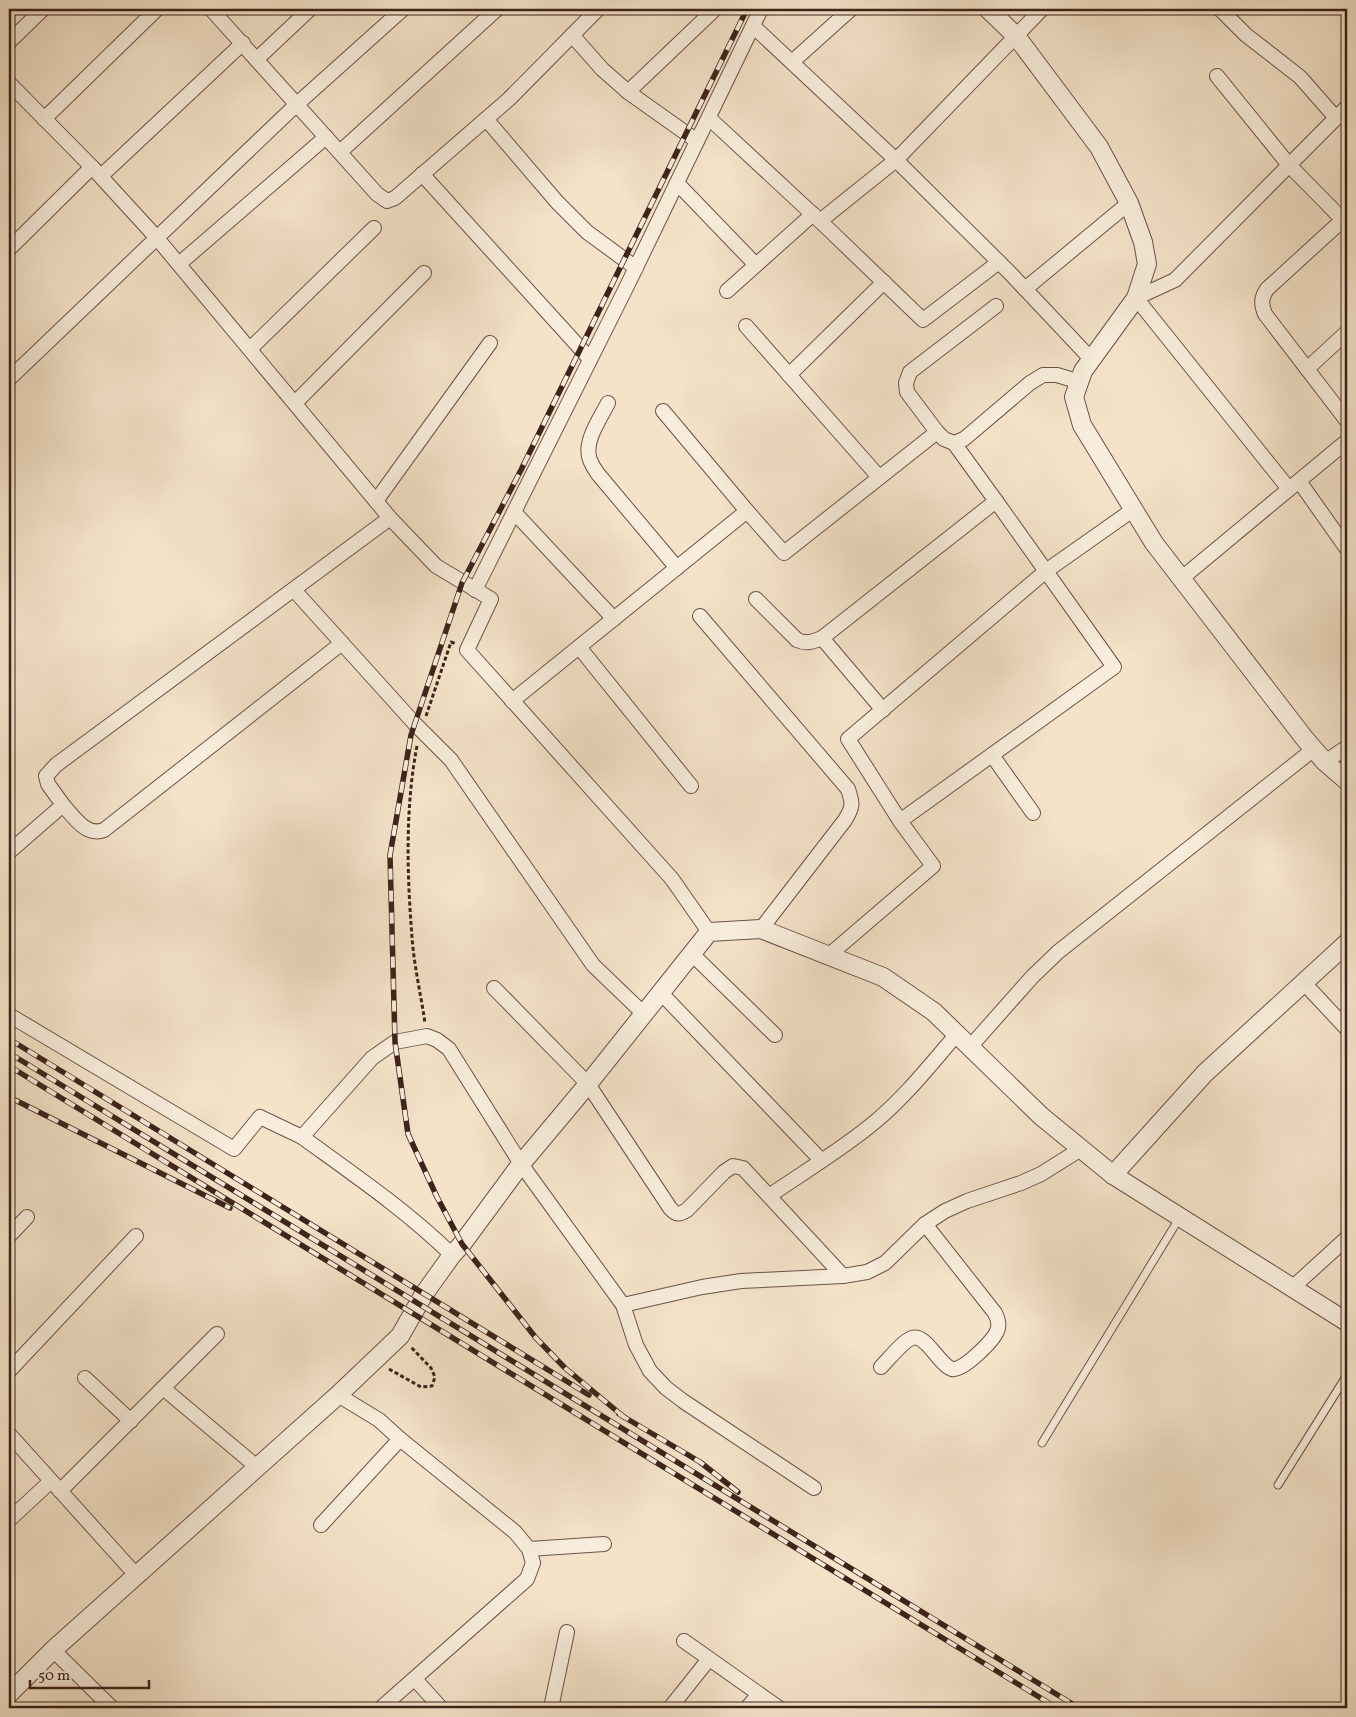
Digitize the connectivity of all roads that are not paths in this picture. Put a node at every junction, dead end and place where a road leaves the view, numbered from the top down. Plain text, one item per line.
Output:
1 (43, 9) edge
2 (157, 9) edge
3 (211, 9) edge
4 (310, 9) edge
5 (403, 9) edge
6 (497, 9) edge
7 (598, 9) edge
8 (761, 9) edge
9 (851, 9) edge
10 (988, 9) edge
11 (1042, 9) edge
12 (1220, 9) edge
13 (713, 11) dead end
14 (753, 26) junction
15 (572, 35) junction
16 (1016, 36) junction
17 (9, 42) edge
18 (243, 43) junction
19 (257, 59) junction
20 (792, 62) junction
21 (1217, 76) dead end
22 (12, 92) edge
23 (628, 92) junction
24 (297, 104) junction
25 (1347, 107) edge
26 (708, 118) junction
27 (1336, 118) junction
28 (44, 119) junction
29 (486, 119) junction
30 (326, 137) junction
31 (697, 141) junction
32 (340, 152) junction
33 (896, 160) junction
34 (1289, 165) junction
35 (97, 172) junction
36 (422, 174) junction
37 (677, 183) junction
38 (1129, 203) junction
39 (816, 217) junction
40 (1345, 218) edge
41 (374, 228) dead end
42 (156, 237) junction
43 (9, 249) edge
44 (999, 262) junction
45 (179, 264) junction
46 (756, 265) junction
47 (636, 268) junction
48 (424, 273) dead end
49 (884, 282) junction
50 (1025, 289) junction
51 (727, 292) dead end
52 (1136, 298) junction
53 (996, 306) dead end
54 (746, 326) dead end
55 (1347, 332) edge
56 (490, 343) dead end
57 (250, 349) junction
58 (590, 359) junction
59 (1092, 360) junction
60 (1307, 369) junction
61 (789, 375) junction
62 (9, 379) edge
63 (1080, 382) junction
64 (295, 403) junction
65 (608, 403) dead end
66 (663, 411) dead end
67 (1347, 421) edge
68 (937, 432) junction
69 (1347, 442) edge
70 (954, 443) junction
71 (879, 477) junction
72 (1294, 485) junction
73 (376, 501) junction
74 (996, 501) junction
75 (1134, 510) junction
76 (748, 511) junction
77 (514, 512) junction
78 (390, 518) junction
79 (1347, 550) edge
80 (677, 568) junction
81 (1046, 571) junction
82 (1182, 578) junction
83 (294, 590) junction
84 (475, 590) junction
85 (756, 599) dead end
86 (700, 616) dead end
87 (614, 619) junction
88 (822, 638) junction
89 (342, 643) junction
90 (579, 647) junction
91 (512, 701) junction
92 (883, 710) junction
93 (1347, 747) edge
94 (992, 755) junction
95 (1319, 755) junction
96 (1347, 781) edge
97 (691, 786) dead end
98 (63, 805) junction
99 (1033, 813) dead end
100 (900, 821) junction
101 (9, 852) edge
102 (761, 930) junction
103 (709, 932) junction
104 (1347, 943) edge
105 (692, 954) junction
106 (828, 956) junction
107 (1304, 983) junction
108 (494, 988) dead end
109 (661, 993) junction
110 (644, 1014) junction
111 (9, 1015) edge
112 (1347, 1029) edge
113 (775, 1035) dead end
114 (963, 1040) junction
115 (588, 1084) junction
116 (302, 1137) junction
117 (1081, 1149) junction
118 (821, 1160) junction
119 (521, 1164) junction
120 (1113, 1175) junction
121 (769, 1196) junction
122 (27, 1217) dead end
123 (1180, 1217) junction
124 (925, 1224) junction
125 (9, 1236) edge
126 (136, 1236) dead end
127 (1347, 1238) edge
128 (452, 1255) junction
129 (843, 1276) junction
130 (1292, 1288) junction
131 (623, 1305) junction
132 (1347, 1322) edge
133 (217, 1334) dead end
134 (881, 1366) dead end
135 (9, 1371) edge
136 (1347, 1375) edge
137 (85, 1378) dead end
138 (163, 1388) junction
139 (338, 1395) junction
140 (131, 1421) junction
141 (400, 1439) junction
142 (11, 1442) edge
143 (1042, 1442) dead end
144 (257, 1467) junction
145 (1278, 1485) dead end
146 (56, 1486) junction
147 (814, 1488) dead end
148 (9, 1520) edge
149 (321, 1525) dead end
150 (604, 1544) dead end
151 (529, 1549) junction
152 (136, 1576) junction
153 (567, 1632) dead end
154 (684, 1642) dead end
155 (53, 1650) junction
156 (709, 1659) junction
157 (415, 1679) junction
158 (9, 1694) edge
159 (759, 1694) junction
160 (112, 1708) edge
161 (381, 1708) edge
162 (441, 1708) edge
163 (551, 1708) edge
164 (670, 1708) edge
165 (747, 1708) edge
166 (780, 1708) edge

1 - 17 street
2 - 28 street
3 - 18 street
4 - 19 street
5 - 24 street
6 - 32 street
7 - 15 street
8 - 14 street
9 - 20 street
10 - 16 street
11 - 16 street
12 - 27 street
13 - 23 street
14 - 20 street
14 - 26 street
15 - 23 street
15 - 29 street
16 - 33 street
16 - 38 street
18 - 19 street
18 - 35 street
19 - 24 street
20 - 33 street
21 - 34 street
22 - 28 street
23 - 31 street
24 - 30 street
24 - 42 street
25 - 27 street
26 - 31 street
26 - 39 street
27 - 34 street
28 - 35 street
29 - 36 street
29 - 47 street
30 - 32 street
30 - 45 street
31 - 37 street
32 - 36 street
33 - 39 street
33 - 44 street
34 - 40 street
34 - 52 street
35 - 42 street
35 - 43 street
36 - 58 street
37 - 46 street
37 - 47 street
38 - 50 street
38 - 52 street
39 - 46 street
39 - 49 street
40 - 60 street
41 - 57 street
42 - 45 street
42 - 62 street
44 - 49 street
44 - 50 street
45 - 57 street
46 - 51 street
47 - 58 street
48 - 64 street
49 - 61 street
50 - 59 street
52 - 59 street
52 - 72 street
53 - 68 street
54 - 61 street
55 - 60 street
56 - 73 street
57 - 64 street
58 - 77 street
59 - 63 street
60 - 67 street
61 - 71 street
63 - 70 street
63 - 75 street
64 - 73 street
65 - 80 street
66 - 76 street
68 - 70 street
68 - 71 street
69 - 72 street
70 - 74 street
71 - 76 street
72 - 79 street
72 - 82 street
73 - 78 street
74 - 81 street
74 - 88 street
75 - 81 street
75 - 82 street
76 - 80 street
77 - 84 street
77 - 87 street
78 - 83 street
78 - 84 street
80 - 87 street
81 - 92 street
81 - 94 street
82 - 95 street
83 - 89 street
83 - 98 street
84 - 91 street
85 - 88 street
86 - 102 street
87 - 90 street
88 - 92 street
89 - 98 street
89 - 110 street
90 - 91 street
90 - 97 street
91 - 103 street
92 - 100 street
93 - 95 street
94 - 99 street
94 - 100 street
95 - 96 street
95 - 114 street
98 - 101 street
100 - 106 street
102 - 103 street
102 - 106 street
103 - 105 street
104 - 107 street
105 - 109 street
105 - 113 street
106 - 114 street
107 - 112 street
107 - 120 street
108 - 115 street
109 - 110 street
109 - 118 street
110 - 115 street
111 - 116 street
114 - 117 street
114 - 118 street
115 - 119 street
115 - 121 street
116 - 119 street
116 - 128 street
117 - 120 street
117 - 124 street
118 - 121 street
119 - 128 street
119 - 131 street
120 - 123 street
121 - 129 street
122 - 125 street
123 - 130 street
123 - 143 lane
124 - 129 street
124 - 134 street
126 - 135 street
127 - 130 street
128 - 139 street
129 - 131 street
130 - 132 street
131 - 147 street
133 - 138 street
136 - 145 lane
137 - 140 street
138 - 140 street
138 - 144 street
139 - 141 street
139 - 144 street
140 - 146 street
141 - 149 street
141 - 151 street
142 - 146 street
144 - 152 street
146 - 148 street
146 - 152 street
150 - 151 street
151 - 157 street
152 - 155 street
153 - 163 street
154 - 156 street
155 - 158 street
155 - 160 street
156 - 159 street
156 - 164 street
157 - 161 street
157 - 162 street
159 - 165 street
159 - 166 street

